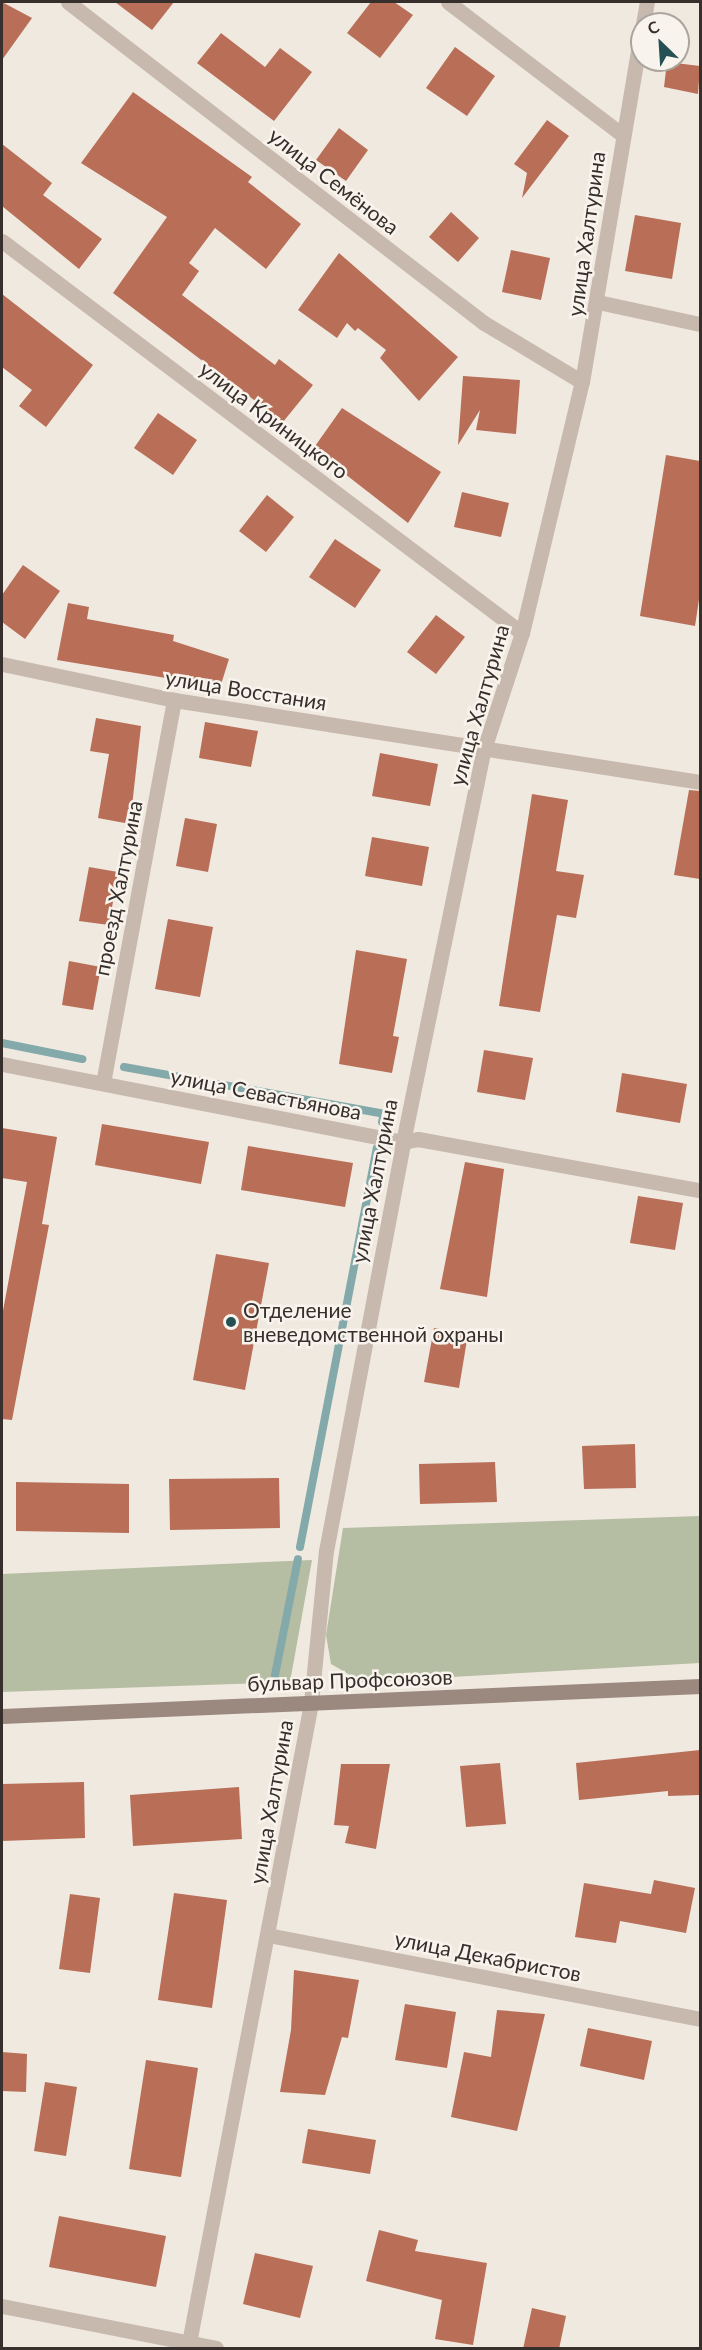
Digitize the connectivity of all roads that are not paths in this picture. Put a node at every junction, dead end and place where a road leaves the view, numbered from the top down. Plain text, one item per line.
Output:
1 (68, 2) edge
2 (448, 2) edge
3 (633, 72) edge
4 (621, 134) junction
5 (2, 241) edge
6 (598, 302) junction
7 (700, 324) edge
8 (582, 382) junction
9 (522, 633) junction
10 (2, 664) edge
11 (174, 700) junction
12 (484, 749) junction
13 (700, 782) edge
14 (2, 1064) edge
15 (103, 1083) junction
16 (403, 1142) junction
17 (700, 1190) edge
18 (700, 1686) edge
19 (311, 1703) junction
20 (2, 1716) edge
21 (268, 1935) junction
22 (700, 2019) edge
23 (2, 2306) edge
24 (188, 2346) edge
25 (216, 2349) edge

1 - 8 street, улица Семёнова
2 - 4 street
3 - 4 street, улица Халтурина
4 - 6 street, улица Халтурина
5 - 9 street, улица Криницкого
6 - 7 street
6 - 8 street, улица Халтурина
8 - 9 street, улица Халтурина
9 - 12 street, улица Халтурина
10 - 11 street, улица Восстания
11 - 12 street, улица Восстания
11 - 15 street, проезд Халтурина
12 - 13 street
12 - 16 street, улица Халтурина
14 - 15 street, улица Севастьянова
15 - 16 street, улица Севастьянова
16 - 17 street, улица Севастьянова
16 - 19 street, улица Халтурина
18 - 19 main road, бульвар Профсоюзов
19 - 20 main road, бульвар Профсоюзов
19 - 21 street, улица Халтурина
21 - 22 street, улица Декабристов
21 - 24 street, улица Халтурина
23 - 24 street
24 - 25 street

